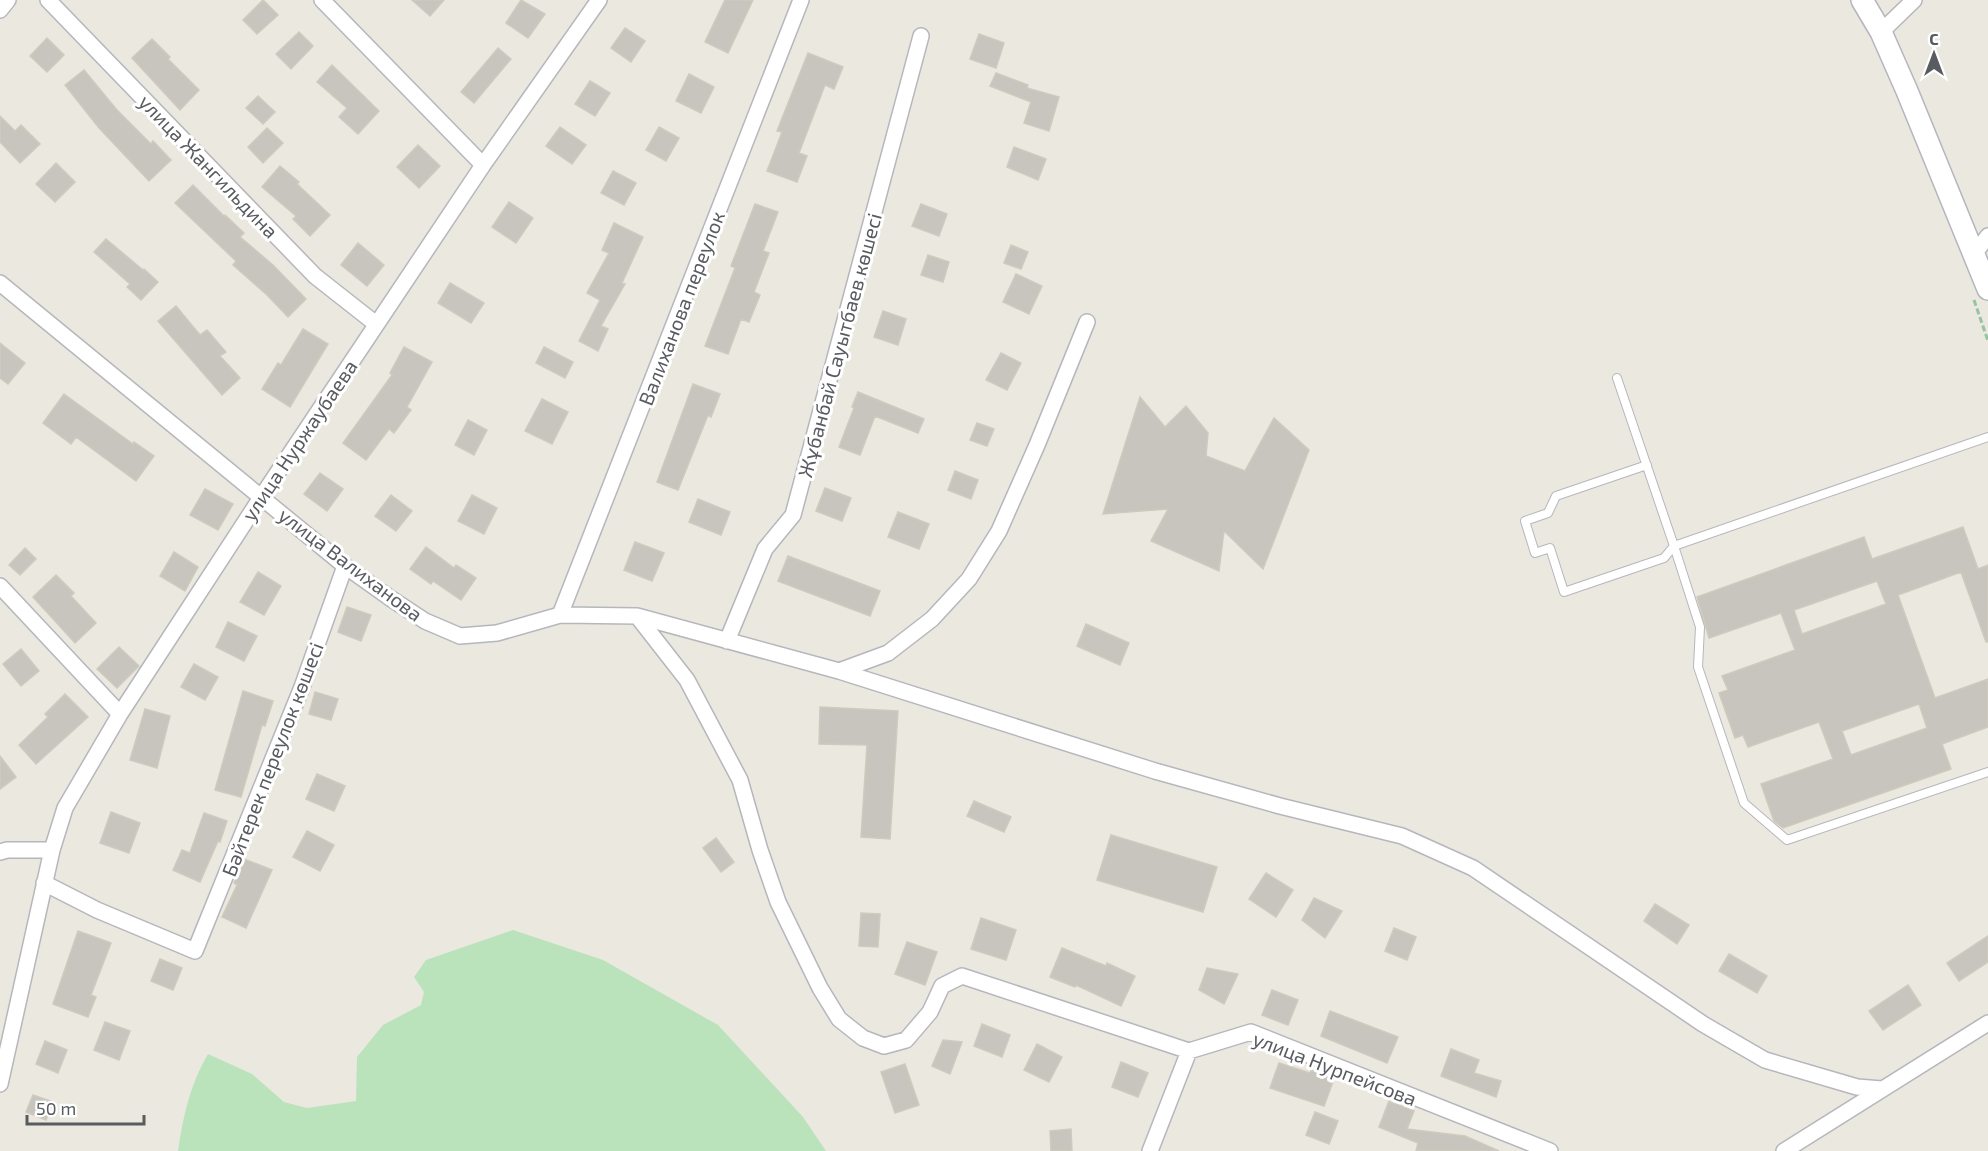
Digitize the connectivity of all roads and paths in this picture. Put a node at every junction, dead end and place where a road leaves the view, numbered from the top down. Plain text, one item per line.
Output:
1 (8, 0) edge
2 (48, 0) edge
3 (322, 0) edge
4 (599, 0) edge
5 (801, 0) edge
6 (1862, 0) edge
7 (1914, 0) edge
8 (0, 10) edge
9 (1881, 32) junction
10 (921, 36) dead end
11 (483, 165) junction
12 (1988, 236) edge
13 (1974, 254) junction
14 (0, 283) edge
15 (1988, 289) edge
16 (1087, 322) dead end
17 (376, 324) junction
18 (1617, 378) dead end
19 (1988, 437) edge
20 (1647, 465) junction
21 (261, 496) junction
22 (1674, 546) junction
23 (345, 566) junction
24 (0, 586) edge
25 (560, 615) junction
26 (637, 616) junction
27 (727, 641) junction
28 (839, 671) junction
29 (120, 714) junction
30 (1988, 772) edge
31 (52, 850) junction
32 (0, 852) edge
33 (44, 884) junction
34 (1988, 1023) edge
35 (1189, 1051) junction
36 (0, 1084) edge
37 (1882, 1089) junction
38 (1150, 1151) edge
39 (1550, 1151) edge
40 (1784, 1151) edge

1 - 8 street
2 - 17 street, улица Жангильдина
3 - 11 street
4 - 11 street, улица Нуржаубаева
5 - 25 street, Валиханова переулок
6 - 9 street
7 - 9 street
9 - 13 street
10 - 27 street, Жұбанбай Сауытбаев көшесі
11 - 17 street, улица Нуржаубаева
12 - 13 street
13 - 15 street
14 - 21 street, улица Валиханова
16 - 28 street
17 - 21 street, улица Нуржаубаева
18 - 20 lane
19 - 22 lane
20 - 22 lane
20 - 22 lane
21 - 23 street, улица Валиханова
21 - 29 street, улица Нуржаубаева
22 - 30 lane
23 - 25 street, улица Валиханова
23 - 33 street, Бәйтерек переулок көшесі
24 - 29 street
25 - 26 street, улица Валиханова
26 - 27 street, улица Валиханова
26 - 35 street
27 - 28 street, улица Валиханова
28 - 37 street, улица Валиханова
29 - 31 street, улица Нуржаубаева
31 - 32 street
31 - 33 street, улица Нуржаубаева
33 - 36 street, улица Нуржаубаева
34 - 37 street
35 - 38 street
35 - 39 street, улица Нурпейсова
37 - 40 street

